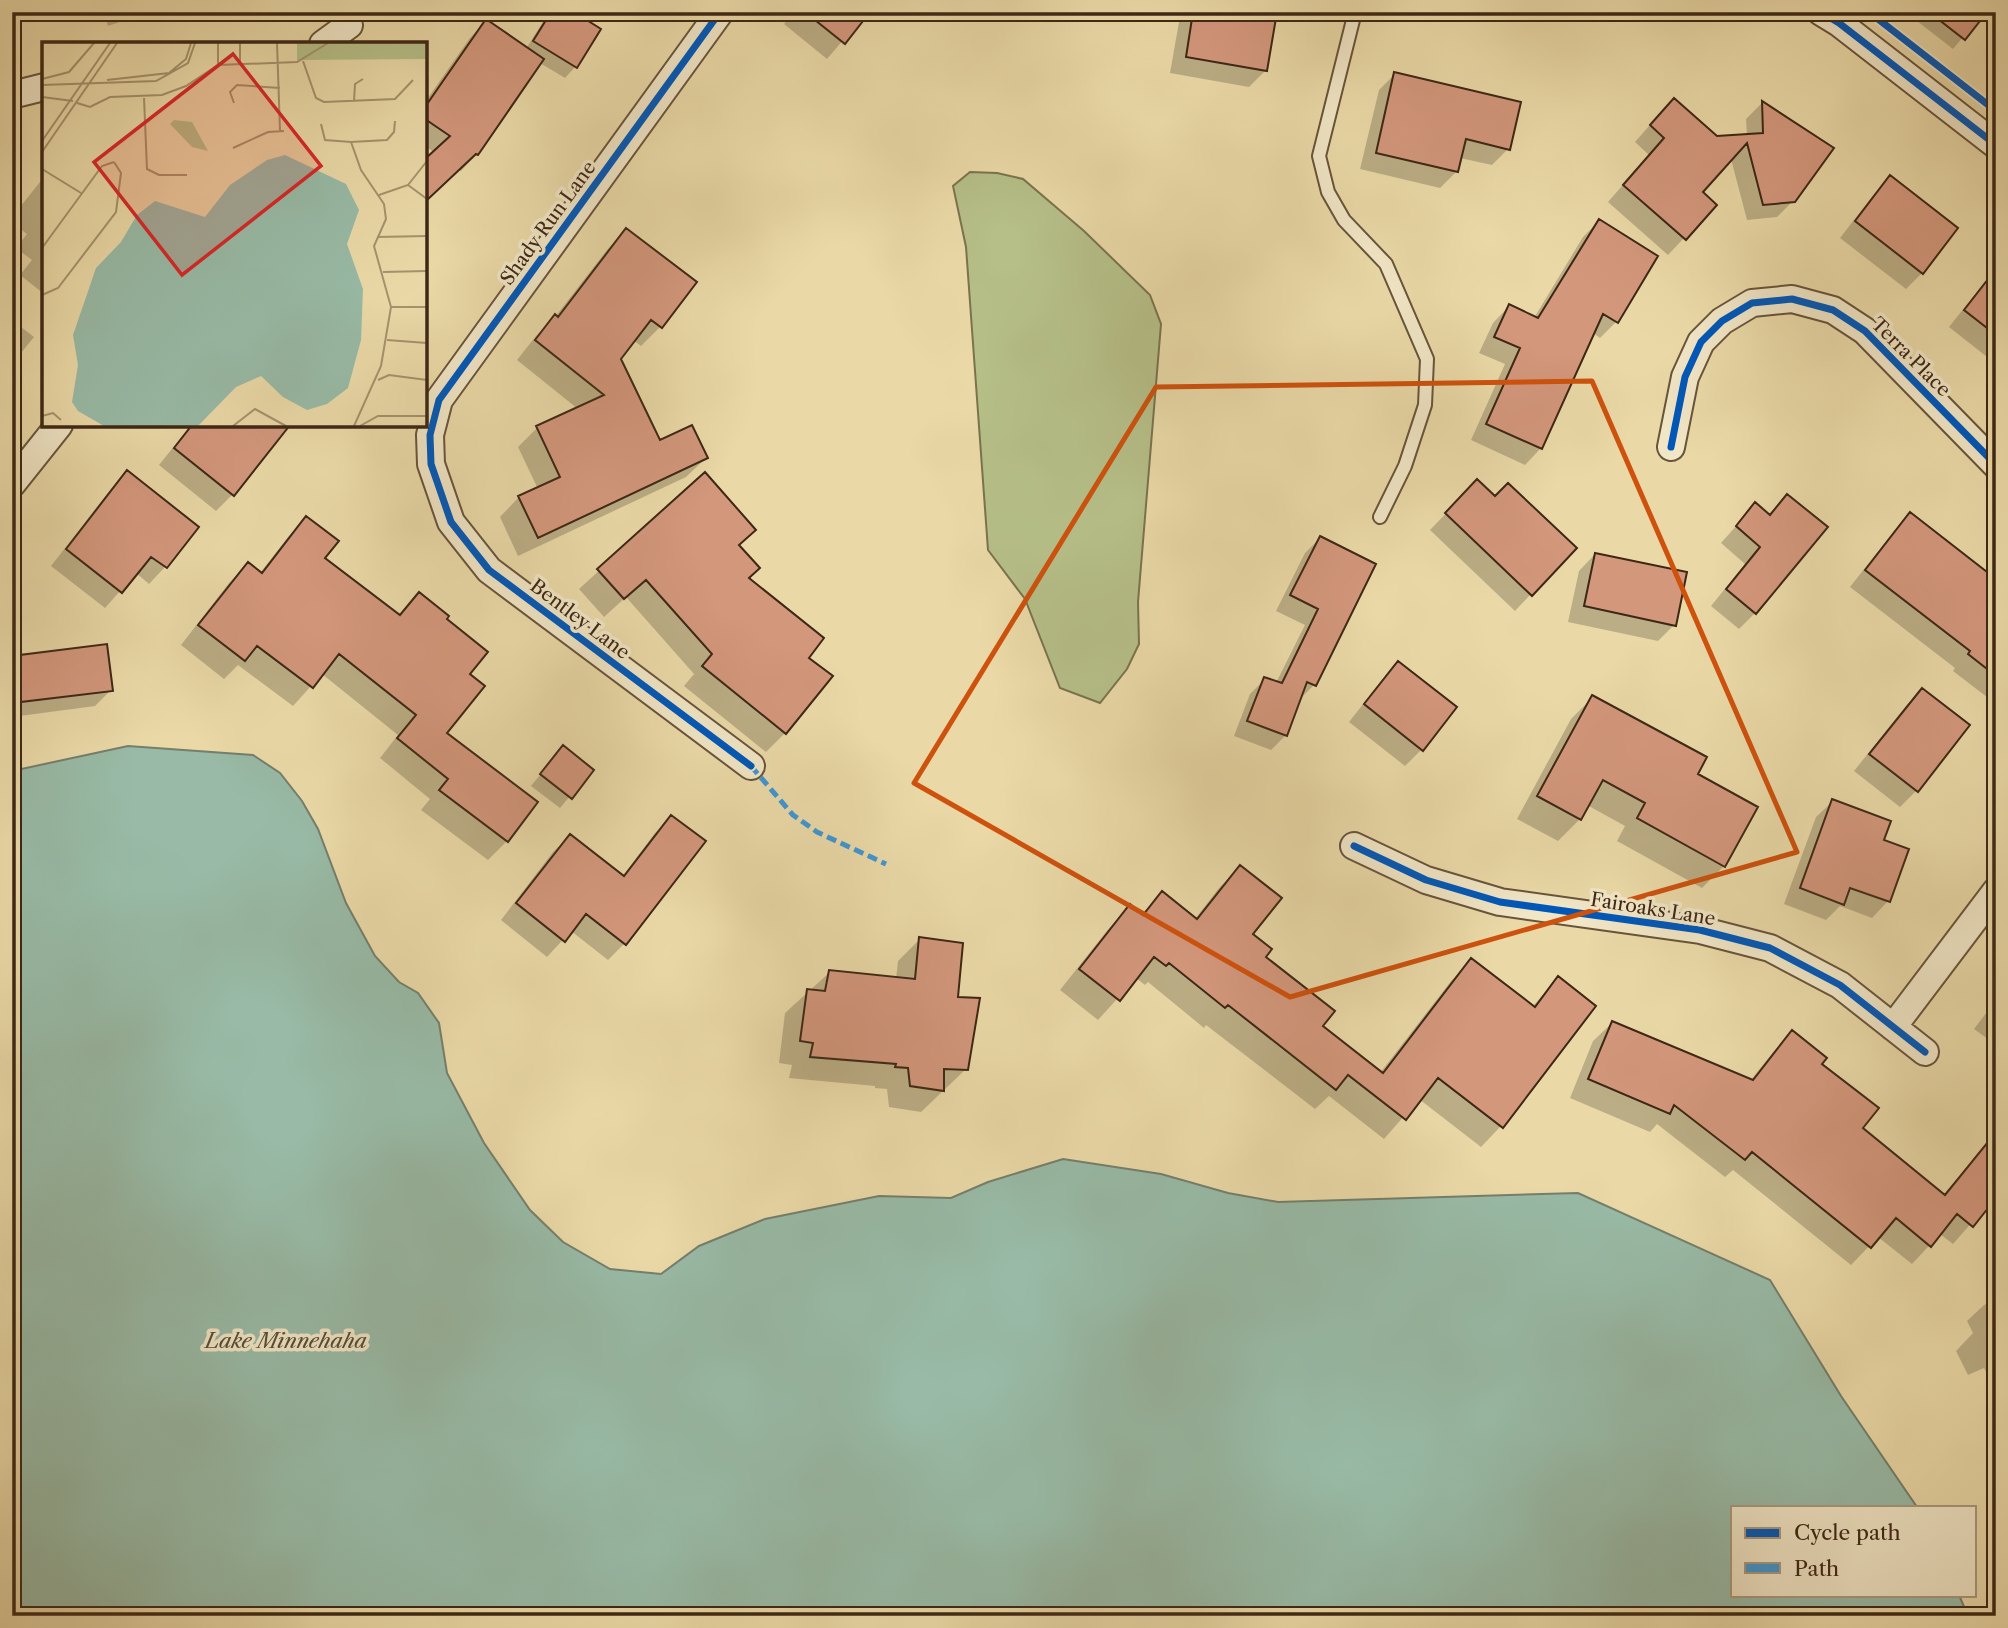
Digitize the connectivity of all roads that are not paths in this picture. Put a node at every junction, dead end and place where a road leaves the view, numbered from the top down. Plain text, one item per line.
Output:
1 (720, 12) edge
2 (1355, 12) edge
3 (1821, 12) edge
4 (349, 25) dead end
5 (326, 42) edge
6 (42, 88) edge
7 (12, 95) edge
8 (1996, 145) edge
9 (56, 427) edge
10 (1671, 447) dead end
11 (431, 464) joint
12 (1996, 465) edge
13 (12, 485) edge
14 (1380, 517) dead end
15 (751, 766) dead end
16 (1354, 846) dead end
17 (1996, 891) edge
18 (1892, 1027) junction
19 (1925, 1052) dead end

1 - 11 street, Shady Run Lane
2 - 14 lane
3 - 8 street
4 - 5 street
6 - 7 street
9 - 13 street
10 - 12 street, Terra Place
11 - 15 street, Bentley Lane
16 - 18 street, Fairoaks Lane
17 - 18 street
18 - 19 street, Fairoaks Lane

